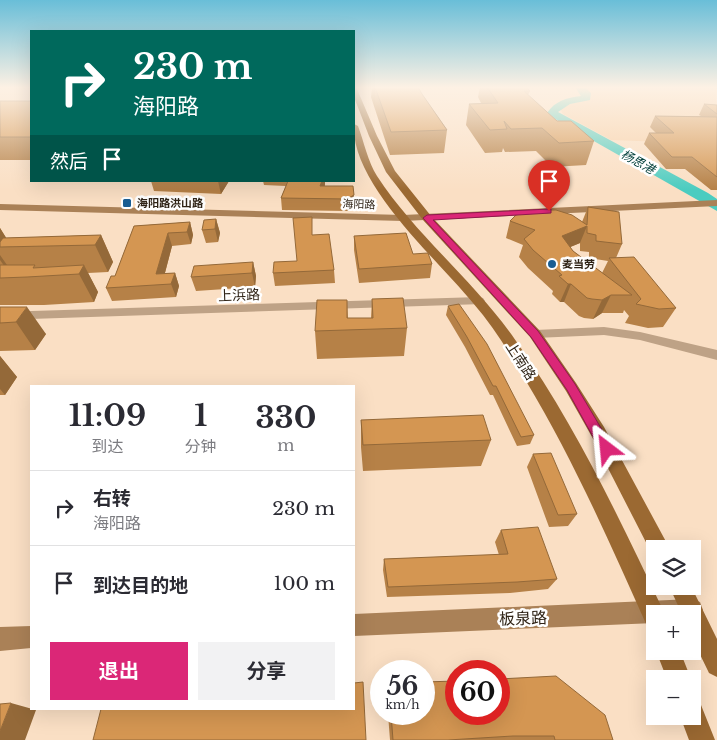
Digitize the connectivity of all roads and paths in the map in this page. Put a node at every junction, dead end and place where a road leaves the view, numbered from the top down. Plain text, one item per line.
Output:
1 (367, 122) edge
2 (355, 129) edge
3 (717, 203) edge
4 (0, 207) edge
5 (403, 218) junction
6 (427, 218) junction
7 (479, 301) junction
8 (0, 316) edge
9 (535, 334) junction
10 (717, 355) edge
11 (655, 540) edge
12 (649, 605) edge
13 (646, 616) edge
14 (355, 625) edge
15 (701, 630) edge
16 (30, 637) edge
17 (0, 639) edge
18 (717, 665) edge
19 (696, 725) edge
20 (702, 740) edge

1 - 6 main road, 上南路
2 - 5 main road, 上南路
3 - 6 street, 海阳路
4 - 5 street, 海阳路
5 - 6 street, 海阳路
5 - 7 main road, 上南路
6 - 9 main road, 上南路
7 - 8 street, 上浜路
7 - 12 main road, 上南路
9 - 10 street
9 - 11 main road, 上南路
13 - 14 street, 板泉路
15 - 18 main road
16 - 17 street
19 - 20 main road

